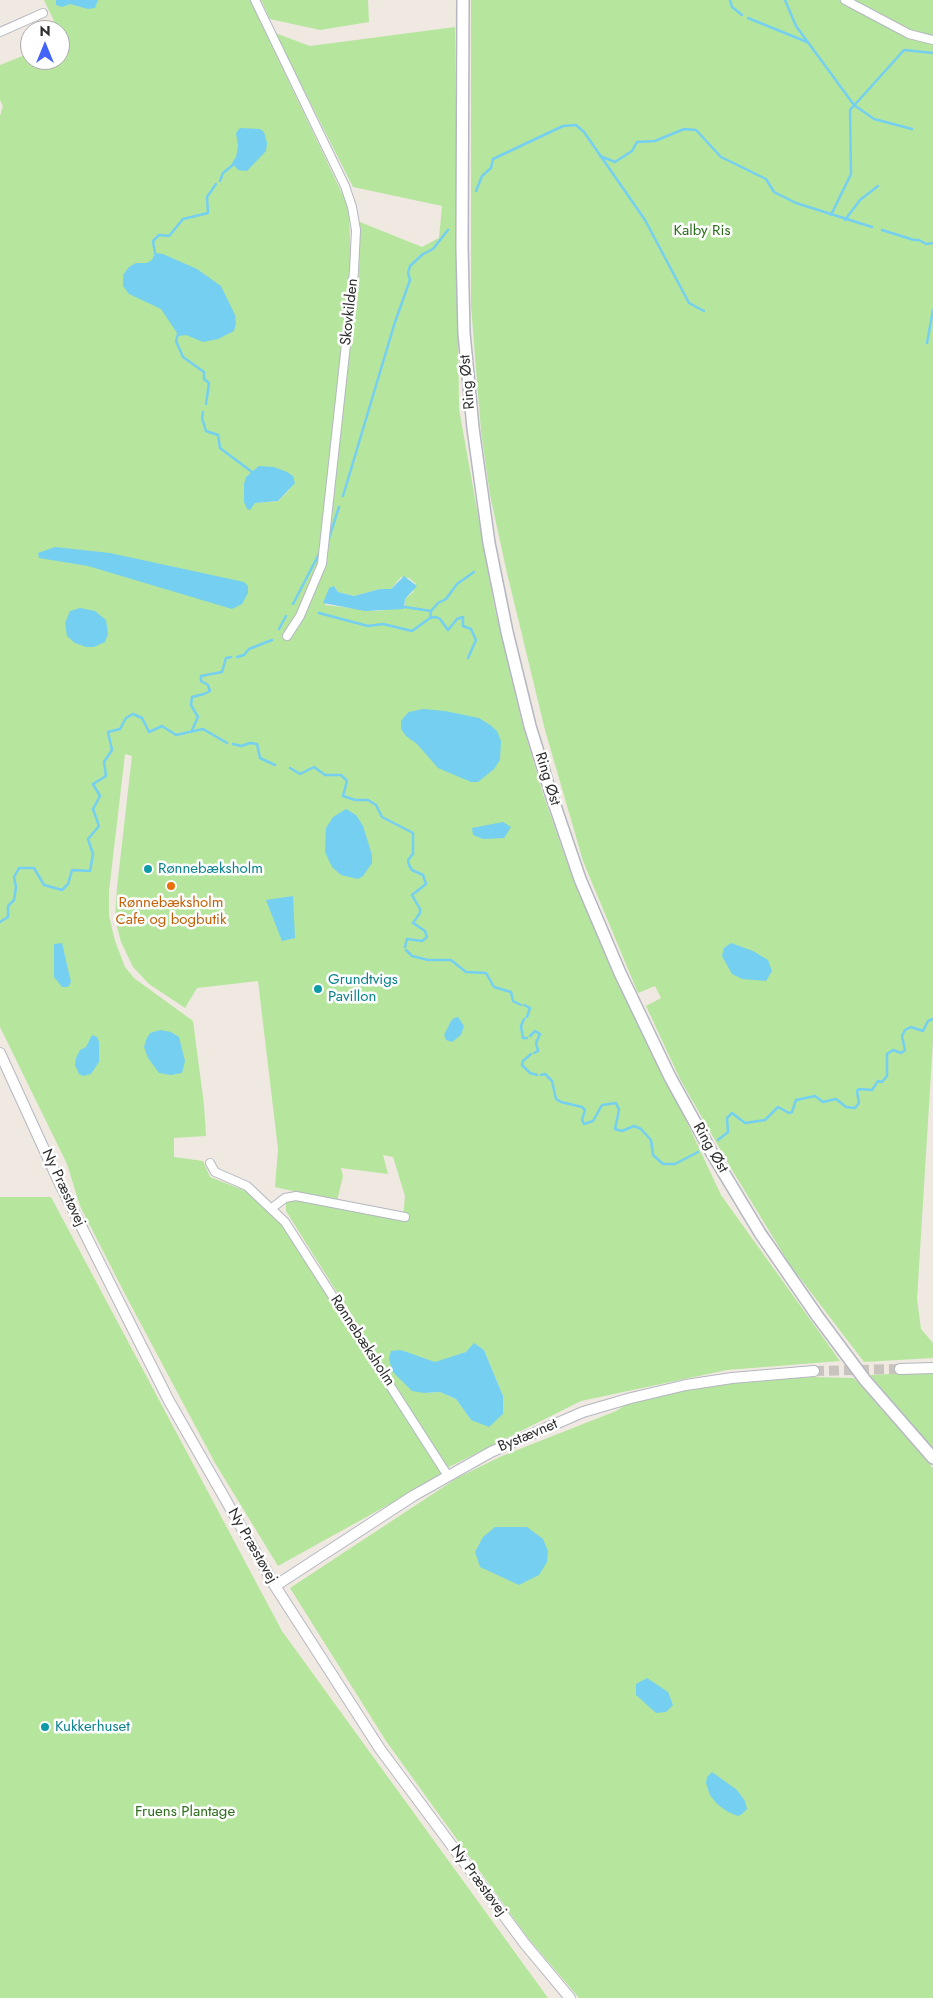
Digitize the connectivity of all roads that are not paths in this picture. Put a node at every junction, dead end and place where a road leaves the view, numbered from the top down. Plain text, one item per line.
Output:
1 (255, 0) edge
2 (463, 0) edge
3 (846, 0) edge
4 (43, 13) dead end
5 (0, 32) edge
6 (933, 40) edge
7 (287, 636) dead end
8 (0, 1053) edge
9 (210, 1162) dead end
10 (272, 1208) junction
11 (405, 1217) dead end
12 (933, 1368) edge
13 (900, 1369) tunnel mouth
14 (814, 1371) tunnel mouth
15 (933, 1458) edge
16 (448, 1476) junction
17 (275, 1586) junction
18 (570, 1998) edge

1 - 7 street, Skovkilden
2 - 15 main road, Ring Øst
3 - 6 street
4 - 5 street
8 - 17 street, Ny Præstøvej
9 - 10 street, Rønnebæksholm
10 - 11 street
10 - 16 street, Rønnebæksholm
12 - 13 street
14 - 16 street, Bystævnet
16 - 17 street, Bystævnet
17 - 18 street, Ny Præstøvej

